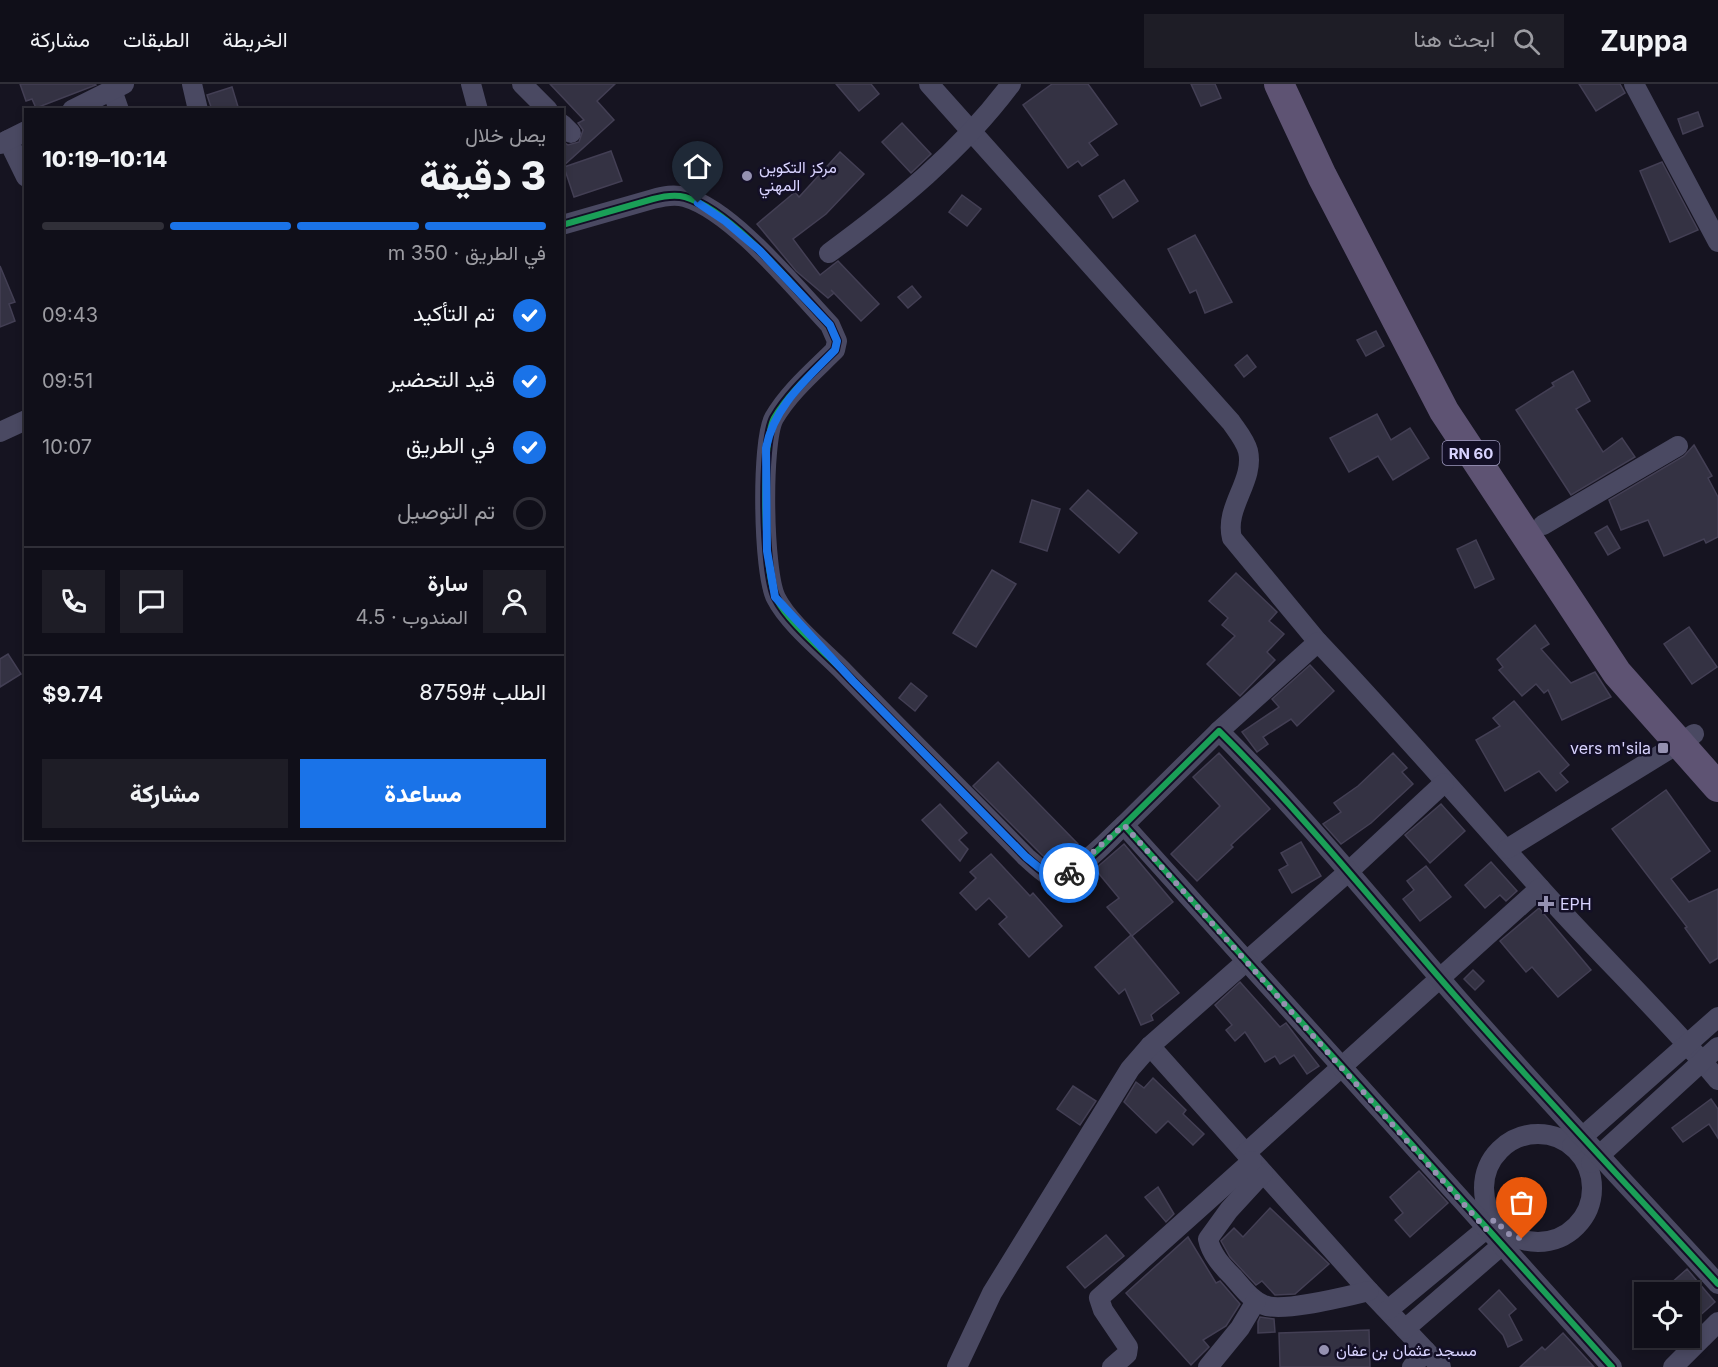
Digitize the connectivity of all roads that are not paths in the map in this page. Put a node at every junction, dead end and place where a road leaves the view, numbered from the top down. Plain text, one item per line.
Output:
1 (192, 84) edge
2 (471, 84) edge
3 (522, 84) edge
4 (929, 84) edge
5 (1011, 84) edge
6 (1279, 84) edge
7 (1300, 84) edge
8 (1634, 84) edge
9 (118, 87) edge
10 (76, 108) edge
11 (119, 108) edge
12 (198, 108) edge
13 (477, 108) edge
14 (546, 108) edge
15 (972, 133) junction
16 (11, 138) edge
17 (24, 172) edge
18 (564, 224) edge
19 (1718, 242) edge
20 (829, 253) dead end
21 (24, 421) edge
22 (0, 432) edge
23 (1678, 446) dead end
24 (1543, 525) junction
25 (1318, 642) junction
26 (1219, 731) junction
27 (1687, 737) junction
28 (1718, 762) edge
29 (1444, 783) junction
30 (1718, 787) edge
31 (1124, 825) junction
32 (1507, 849) junction
33 (1348, 872) junction
34 (1540, 888) junction
35 (1246, 962) junction
36 (1441, 980) junction
37 (1718, 1017) edge
38 (1688, 1043) junction
39 (1150, 1046) junction
40 (1718, 1047) edge
41 (1702, 1061) junction
42 (1343, 1067) junction
43 (1718, 1080) edge
44 (1577, 1142) junction
45 (1594, 1161) junction
46 (1254, 1162) junction
47 (1490, 1224) junction
48 (1505, 1240) junction
49 (1718, 1284) edge
50 (1369, 1291) junction
51 (1256, 1301) junction
52 (1388, 1310) junction
53 (1718, 1322) edge
54 (1405, 1329) junction
55 (1426, 1351) junction
56 (957, 1367) edge
57 (1112, 1367) edge
58 (1208, 1367) edge
59 (1412, 1367) edge
60 (1441, 1367) edge
61 (1612, 1367) edge
62 (1673, 1367) edge

1 - 12 street
2 - 13 street
3 - 14 street
4 - 15 street
5 - 15 street
6 - 27 main road, RN 60
7 - 24 main road, RN 60
8 - 19 street
9 - 10 street
9 - 11 street
15 - 20 street
15 - 25 street
16 - 17 street
18 - 31 street
21 - 22 street
23 - 24 street
24 - 27 main road, RN 60
25 - 26 street
25 - 29 street
26 - 31 street
26 - 33 street
27 - 28 main road, RN 60
27 - 30 main road, RN 60
27 - 32 street
29 - 32 street
29 - 33 street
31 - 35 street
32 - 34 street
33 - 35 street
33 - 36 street
34 - 36 street
34 - 38 street
35 - 39 street
35 - 42 street
36 - 42 street
36 - 44 street
37 - 38 street
38 - 41 street
38 - 44 street
39 - 46 street
39 - 56 street
40 - 41 street
41 - 43 street
41 - 45 street
42 - 46 street
42 - 47 street
44 - 45 street
44 - 47 street
45 - 48 street
45 - 49 street
46 - 50 street
46 - 51 street
46 - 57 street
47 - 48 street
47 - 52 street
48 - 54 street
48 - 61 street
50 - 51 street
50 - 52 street
51 - 58 street
52 - 54 street
53 - 62 street
54 - 55 street
55 - 59 street
55 - 60 street

